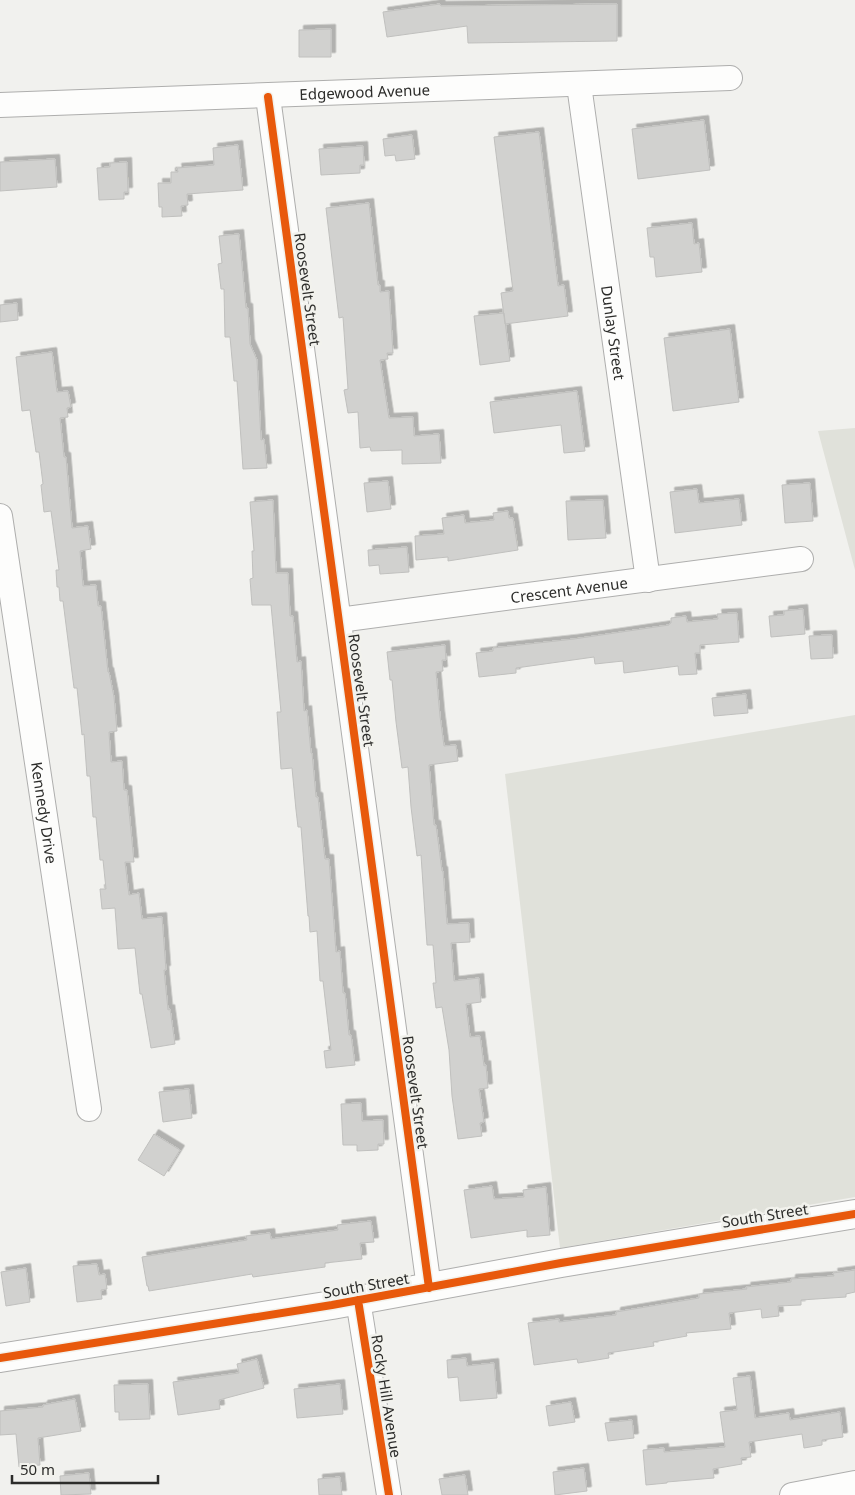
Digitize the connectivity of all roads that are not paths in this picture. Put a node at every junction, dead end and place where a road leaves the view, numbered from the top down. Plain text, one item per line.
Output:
1 (730, 78) dead end
2 (579, 85) junction
3 (268, 97) junction
4 (0, 105) edge
5 (0, 516) edge
6 (801, 559) dead end
7 (648, 580) junction
8 (339, 620) junction
9 (89, 1109) dead end
10 (855, 1214) edge
11 (429, 1288) junction
12 (358, 1300) junction
13 (0, 1358) edge
14 (855, 1483) edge
15 (389, 1495) edge
16 (792, 1495) edge

1 - 2 street, Edgewood Avenue
2 - 3 street, Edgewood Avenue
2 - 7 street, Dunlay Street
3 - 4 street, Edgewood Avenue
3 - 8 street, Roosevelt Street
5 - 9 street, Kennedy Drive
6 - 7 street, Crescent Avenue
7 - 8 street, Crescent Avenue
8 - 11 street, Roosevelt Street
10 - 11 main road, South Street
11 - 12 main road, South Street
12 - 13 main road, South Street
12 - 15 street, Rocky Hill Avenue
14 - 16 street

